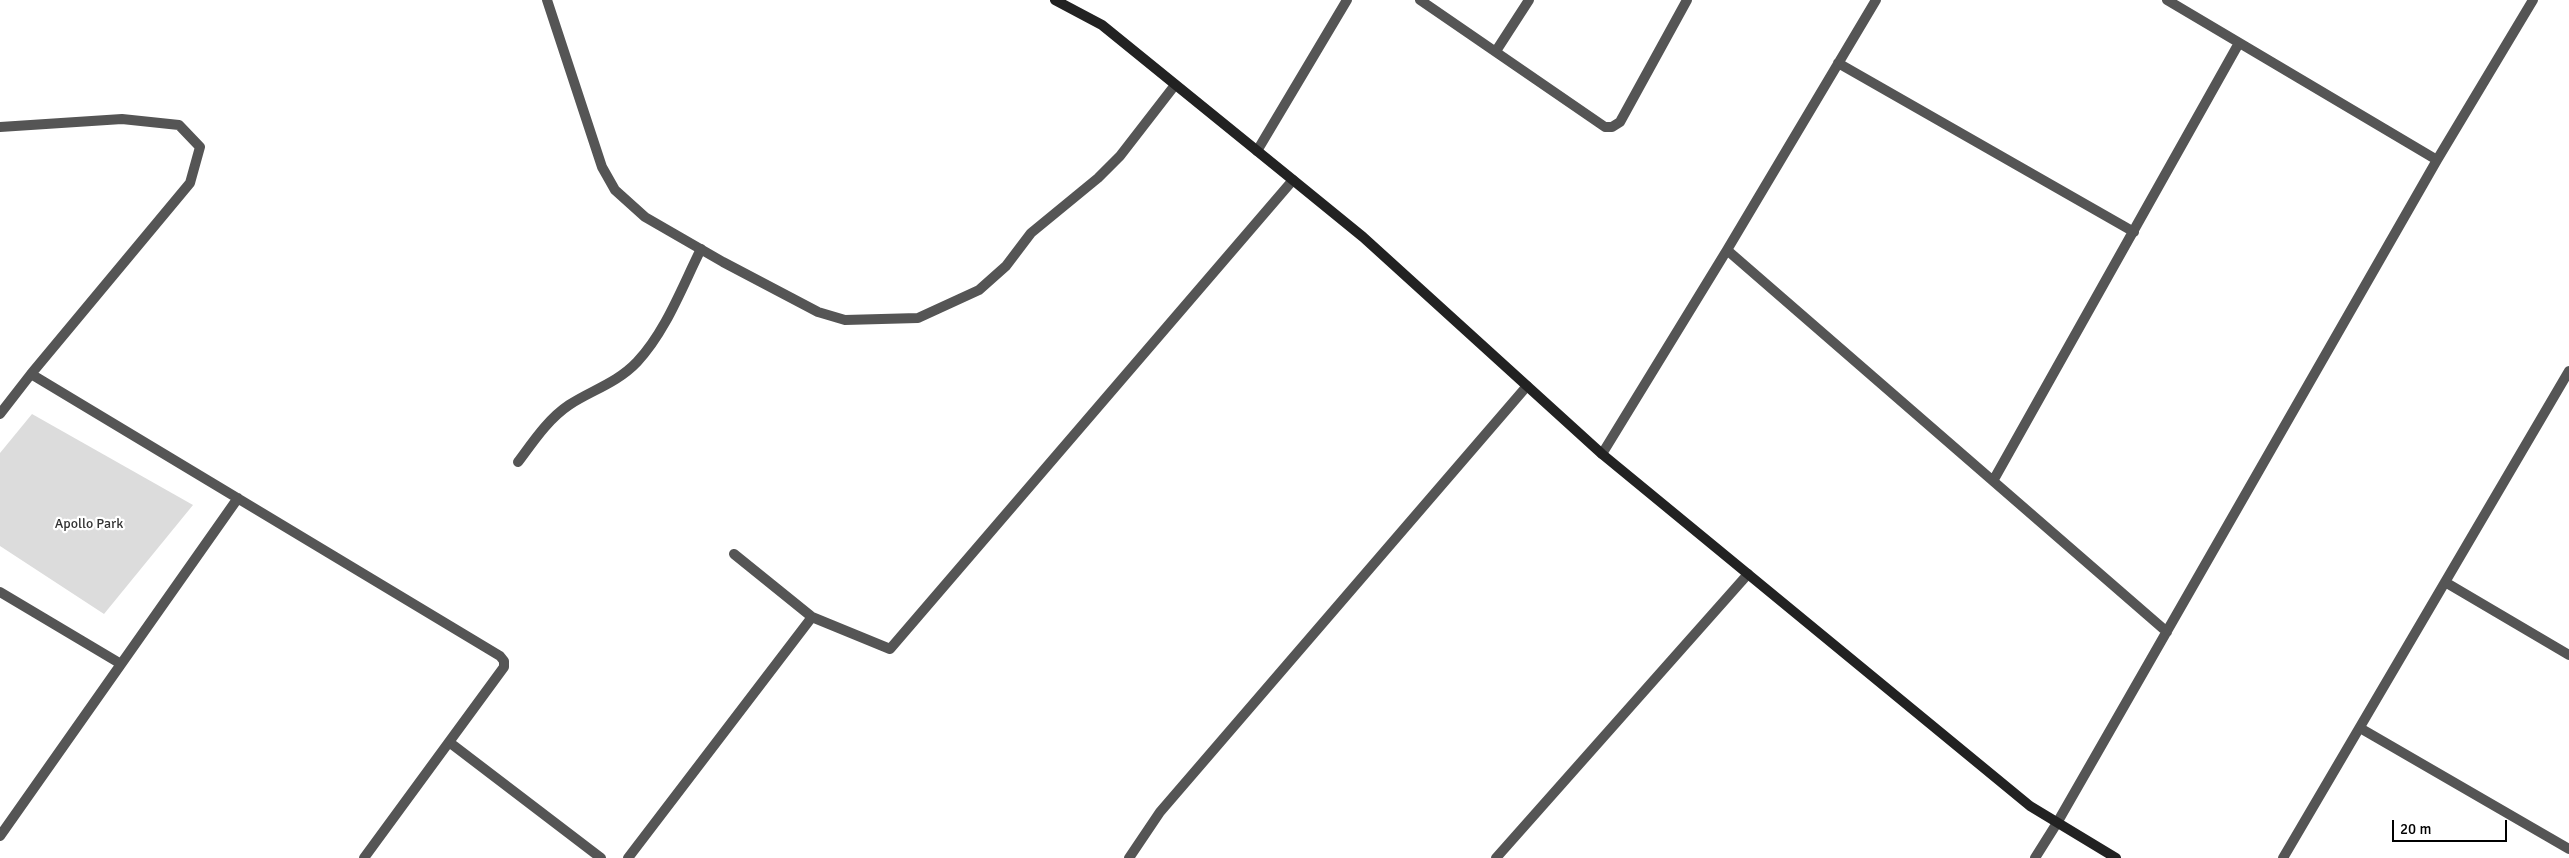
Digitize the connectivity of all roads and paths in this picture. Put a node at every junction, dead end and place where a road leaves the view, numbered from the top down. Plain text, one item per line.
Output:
1 (547, 0) edge
2 (1054, 0) edge
3 (1347, 0) edge
4 (1420, 0) edge
5 (1529, 0) edge
6 (1687, 0) edge
7 (1876, 0) edge
8 (2167, 0) edge
9 (2533, 0) edge
10 (2240, 43) junction
11 (1496, 52) junction
12 (1838, 63) junction
13 (1175, 85) junction
14 (0, 127) edge
15 (1257, 151) junction
16 (2437, 160) junction
17 (1293, 180) junction
18 (2134, 232) junction
19 (700, 249) junction
20 (1727, 250) junction
21 (2569, 371) edge
22 (32, 374) junction
23 (1527, 386) junction
24 (0, 414) edge
25 (1602, 454) junction
26 (518, 462) dead end
27 (1993, 481) junction
28 (238, 498) junction
29 (734, 554) dead end
30 (1748, 574) junction
31 (2446, 582) junction
32 (0, 592) edge
33 (812, 617) junction
34 (2167, 632) junction
35 (2569, 654) edge
36 (121, 664) junction
37 (2360, 728) junction
38 (449, 742) junction
39 (2057, 823) junction
40 (0, 836) edge
41 (2569, 849) edge
42 (364, 858) edge
43 (601, 858) edge
44 (628, 858) edge
45 (1129, 858) edge
46 (1496, 858) edge
47 (2035, 858) edge
48 (2116, 858) edge
49 (2283, 858) edge

1 - 19 street
2 - 13 street
3 - 15 street
4 - 11 street
5 - 11 street
6 - 11 street
7 - 12 street
8 - 10 street
9 - 16 street
10 - 16 street
10 - 18 street
12 - 18 street
12 - 20 street
13 - 15 street
13 - 19 street
14 - 22 street
15 - 17 street
16 - 34 street
17 - 23 street
17 - 33 street
18 - 27 street
19 - 26 street
20 - 25 street
20 - 27 street
21 - 31 street
22 - 24 street
22 - 28 street
23 - 25 street
23 - 45 street
25 - 30 street
27 - 34 street
28 - 36 street
28 - 38 street
29 - 33 street
30 - 39 street
30 - 46 street
31 - 35 street
31 - 37 street
32 - 36 street
33 - 44 street
34 - 39 street
36 - 40 street
37 - 41 street
37 - 49 street
38 - 42 street
38 - 43 street
39 - 47 street
39 - 48 street

